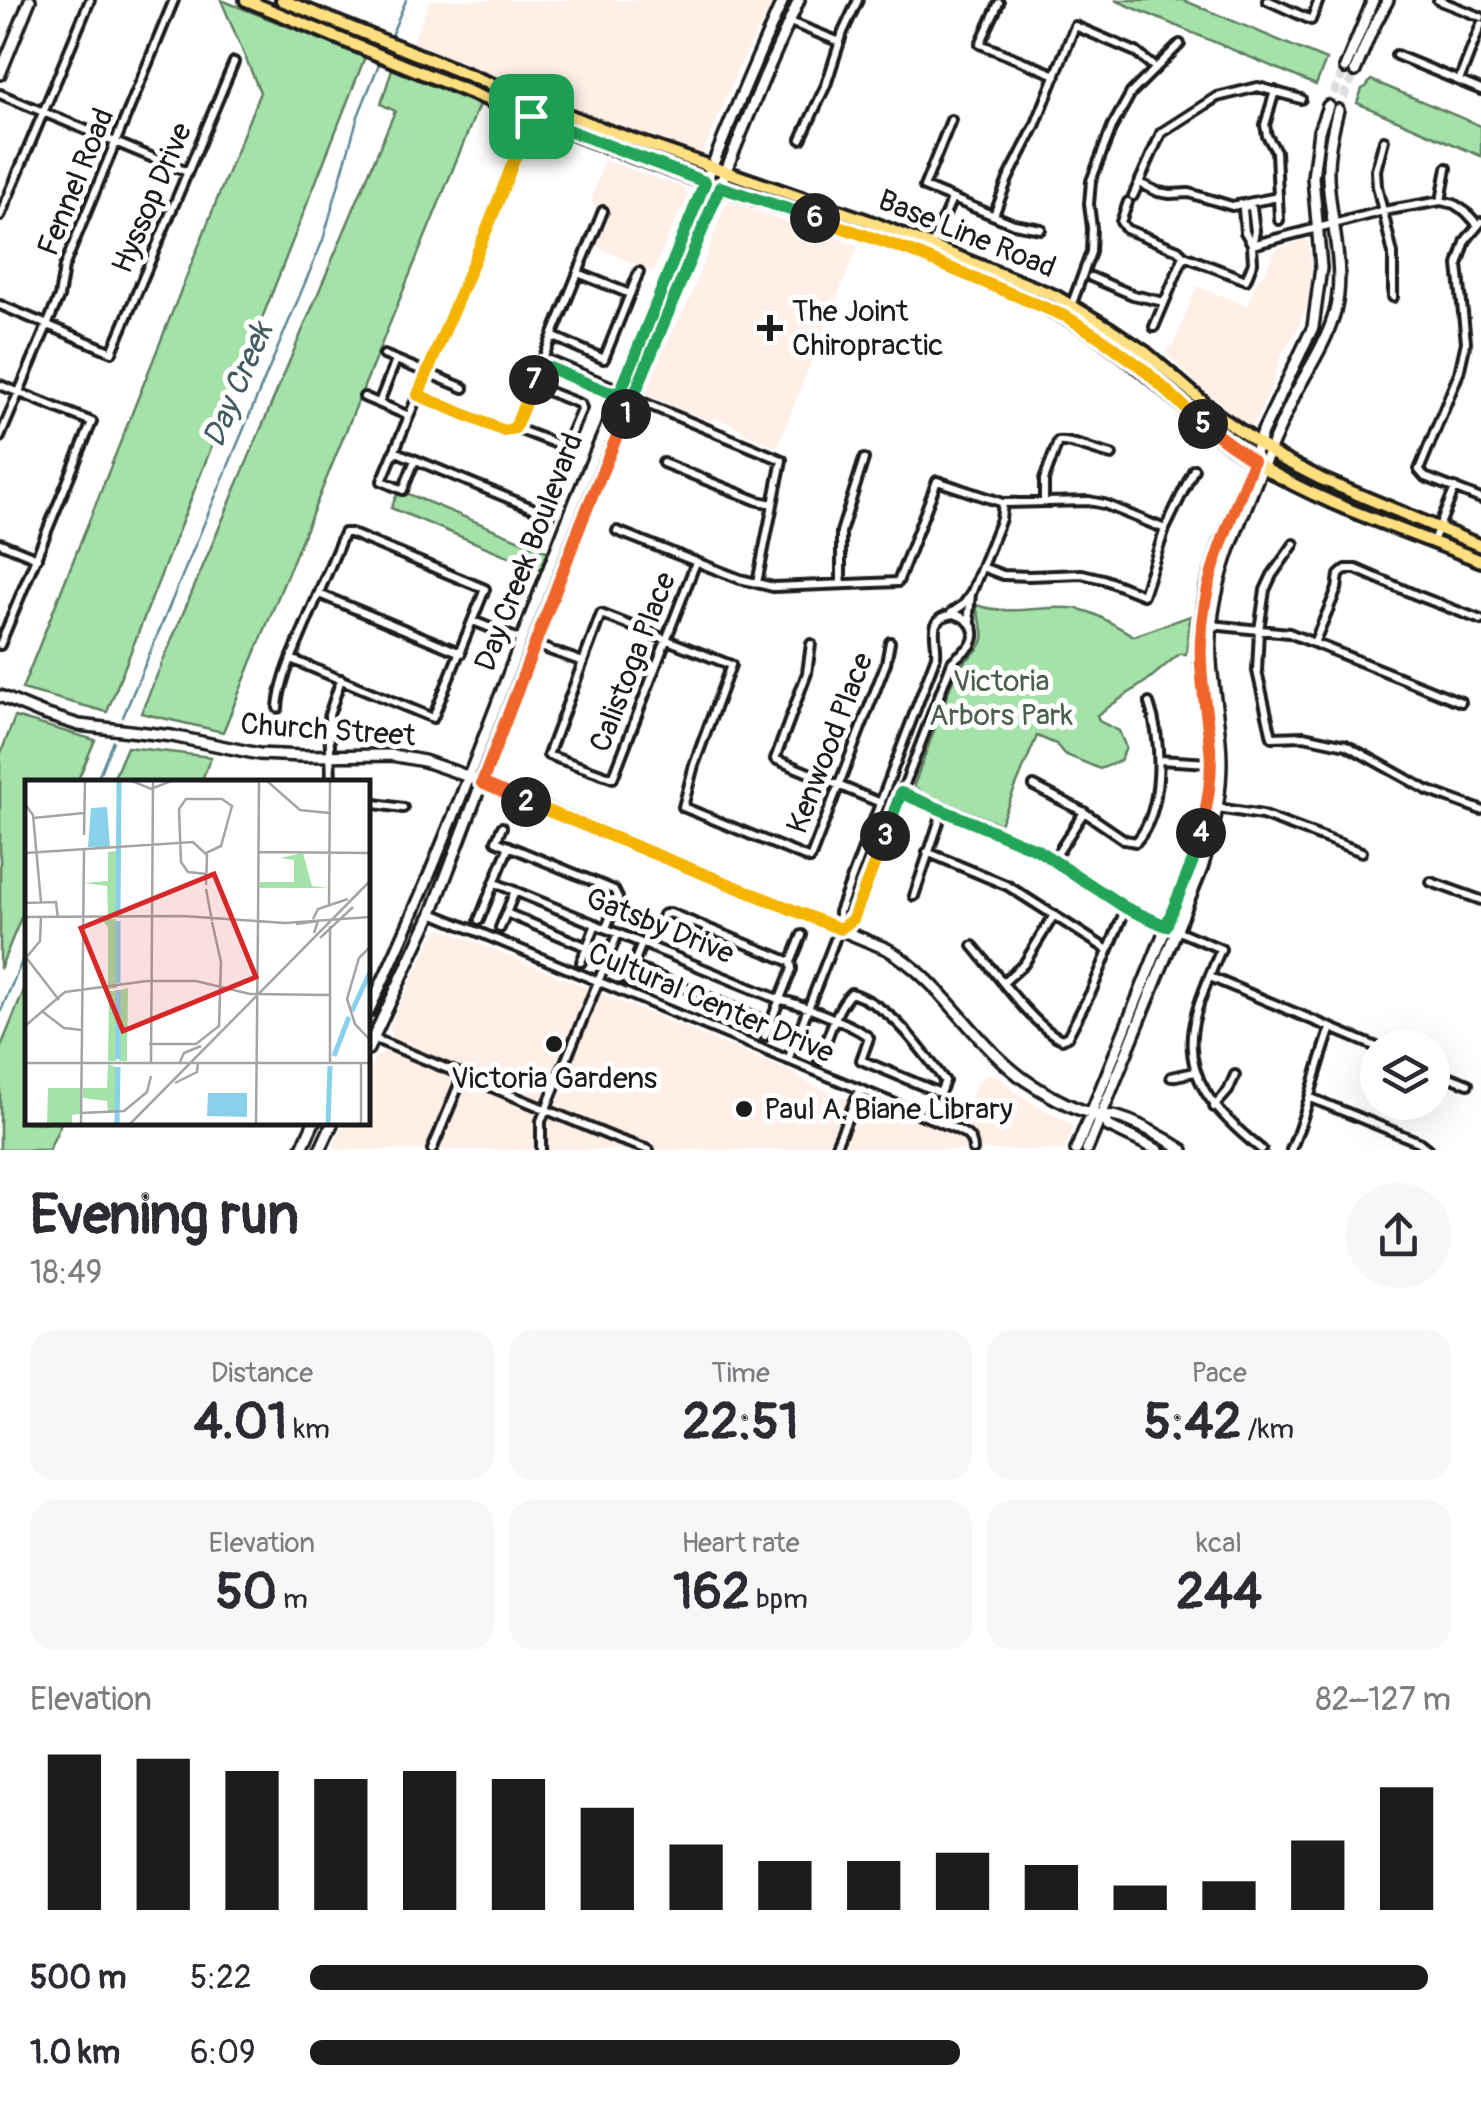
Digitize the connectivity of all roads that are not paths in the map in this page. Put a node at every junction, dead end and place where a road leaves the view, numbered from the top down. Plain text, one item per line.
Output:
1 (30, 0) edge
2 (90, 0) edge
3 (174, 0) edge
4 (246, 0) edge
5 (282, 0) edge
6 (784, 0) edge
7 (800, 0) edge
8 (858, 0) edge
9 (1267, 0) edge
10 (1319, 0) edge
11 (1373, 0) edge
12 (1388, 0) edge
13 (1438, 0) edge
14 (999, 2) dead end
15 (1481, 21) edge
16 (790, 22) junction
17 (840, 42) junction
18 (1180, 44) dead end
19 (1396, 55) dead end
20 (234, 62) dead end
21 (1154, 67) junction
22 (0, 74) edge
23 (1056, 75) junction
24 (1458, 80) junction
25 (1481, 90) edge
26 (1275, 91) junction
27 (0, 94) edge
28 (1301, 98) dead end
29 (43, 112) junction
30 (531, 116) junction
31 (951, 120) dead end
32 (801, 139) dead end
33 (1384, 140) dead end
34 (115, 142) junction
35 (711, 168) junction
36 (1447, 168) dead end
37 (187, 172) junction
38 (726, 172) junction
39 (705, 182) junction
40 (1139, 183) junction
41 (720, 187) junction
42 (1278, 197) junction
43 (952, 200) junction
44 (1441, 201) junction
45 (1247, 205) junction
46 (603, 211) dead end
47 (1383, 211) junction
48 (994, 215) junction
49 (0, 216) edge
50 (1279, 220) dead end
51 (1479, 223) edge
52 (1326, 227) junction
53 (1041, 229) dead end
54 (859, 233) junction
55 (920, 241) junction
56 (932, 246) junction
57 (1252, 246) junction
58 (1184, 256) junction
59 (578, 272) junction
60 (639, 272) dead end
61 (1091, 277) dead end
62 (630, 294) junction
63 (1393, 297) dead end
64 (1164, 302) junction
65 (0, 305) edge
66 (1071, 305) junction
67 (1067, 317) junction
68 (47, 324) junction
69 (1154, 327) dead end
70 (552, 336) junction
71 (384, 355) dead end
72 (396, 360) junction
73 (542, 361) junction
74 (428, 372) junction
75 (0, 385) edge
76 (532, 385) junction
77 (464, 388) dead end
78 (18, 393) junction
79 (620, 393) junction
80 (418, 395) junction
81 (364, 397) dead end
82 (633, 398) junction
83 (378, 403) junction
84 (410, 416) junction
85 (515, 428) junction
86 (0, 437) edge
87 (1263, 448) junction
88 (394, 451) junction
89 (1112, 456) dead end
90 (864, 459) dead end
91 (415, 460) junction
92 (663, 464) dead end
93 (1258, 464) junction
94 (1194, 469) dead end
95 (1455, 488) junction
96 (1481, 498) edge
97 (1044, 501) junction
98 (1003, 502) junction
99 (774, 504) junction
100 (549, 515) dead end
101 (1165, 529) junction
102 (1438, 529) junction
103 (617, 531) dead end
104 (1433, 541) junction
105 (0, 543) edge
106 (1294, 544) dead end
107 (1481, 546) edge
108 (37, 558) junction
109 (1481, 561) edge
110 (696, 562) junction
111 (982, 566) junction
112 (757, 584) junction
113 (841, 584) junction
114 (318, 594) junction
115 (971, 594) junction
116 (948, 614) junction
117 (1481, 620) edge
118 (474, 621) junction
119 (972, 624) junction
120 (1206, 624) junction
121 (1259, 630) junction
122 (666, 639) junction
123 (522, 640) junction
124 (890, 642) dead end
125 (1314, 643) junction
126 (811, 644) dead end
127 (0, 645) edge
128 (534, 645) junction
129 (460, 653) junction
130 (292, 659) junction
131 (583, 662) junction
132 (341, 679) junction
133 (0, 696) edge
134 (1149, 702) dead end
135 (1461, 702) dead end
136 (278, 708) dead end
137 (330, 755) junction
138 (1159, 760) junction
139 (1210, 763) junction
140 (469, 778) junction
141 (331, 780) edge
142 (482, 783) junction
143 (839, 785) junction
144 (1034, 786) dead end
145 (901, 793) junction
146 (370, 803) edge
147 (881, 803) junction
148 (404, 808) dead end
149 (1218, 808) junction
150 (943, 810) junction
151 (1481, 810) edge
152 (1084, 812) junction
153 (502, 827) dead end
154 (509, 846) junction
155 (926, 852) junction
156 (1362, 852) dead end
157 (1054, 859) junction
158 (1431, 882) dead end
159 (495, 883) junction
160 (515, 891) junction
161 (914, 896) dead end
162 (1481, 900) edge
163 (1126, 908) junction
164 (432, 913) junction
165 (506, 914) junction
166 (1054, 915) junction
167 (479, 920) dead end
168 (596, 924) junction
169 (500, 928) dead end
170 (606, 928) junction
171 (840, 929) junction
172 (1172, 929) junction
173 (618, 933) junction
174 (802, 935) dead end
175 (646, 944) junction
176 (973, 946) dead end
177 (587, 947) junction
178 (1108, 950) junction
179 (581, 962) dead end
180 (791, 962) junction
181 (632, 966) junction
182 (1210, 978) junction
183 (627, 980) dead end
184 (599, 981) junction
185 (1004, 982) junction
186 (780, 1000) junction
187 (370, 1008) edge
188 (809, 1010) junction
189 (836, 1020) junction
190 (770, 1022) junction
191 (1330, 1028) junction
192 (765, 1036) dead end
193 (370, 1037) edge
194 (1360, 1040) edge
195 (788, 1060) junction
196 (819, 1060) dead end
197 (1194, 1072) junction
198 (463, 1075) junction
199 (1235, 1075) dead end
200 (1171, 1077) dead end
201 (1450, 1077) edge
202 (1468, 1084) dead end
203 (860, 1089) junction
204 (1311, 1098) junction
205 (1214, 1106) junction
206 (546, 1109) junction
207 (1096, 1114) junction
208 (314, 1125) edge
209 (315, 1125) edge
210 (330, 1125) edge
211 (301, 1150) edge
212 (318, 1150) edge
213 (432, 1150) edge
214 (541, 1150) edge
215 (646, 1150) edge
216 (834, 1150) edge
217 (974, 1150) edge
218 (1076, 1150) edge
219 (1088, 1150) edge
220 (1158, 1150) edge
221 (1183, 1150) edge
222 (1262, 1150) edge
223 (1291, 1150) edge
224 (1429, 1150) edge

1 - 22 main road
2 - 29 street
3 - 34 street, Fennel Road
4 - 30 main road, Base Line Road
5 - 35 main road, Base Line Road
6 - 35 main road, Day Creek Boulevard
7 - 16 main road, Day Creek Boulevard
8 - 17 street
9 - 10 street
11 - 12 main road
13 - 15 street
14 - 23 street
15 - 24 street
16 - 17 street
16 - 38 main road, Day Creek Boulevard
17 - 32 street
18 - 21 street
19 - 24 street
20 - 37 street, Hyssop Drive
21 - 23 street
21 - 66 street
23 - 48 street
24 - 25 street
26 - 28 street
26 - 40 street
26 - 42 street
27 - 29 street
29 - 34 street
29 - 49 street
30 - 39 main road, Base Line Road
30 - 74 street
31 - 43 street
33 - 47 street
34 - 37 street
34 - 68 street, Fennel Road
35 - 38 main road, Base Line Road
35 - 39 main road, Day Creek Boulevard
36 - 44 street
37 - 68 street, Hyssop Drive
38 - 41 main road, Day Creek Boulevard
38 - 55 main road, Base Line Road
39 - 41 main road, Base Line Road
39 - 79 main road, Day Creek Boulevard
40 - 45 street
40 - 58 street
41 - 54 main road, Base Line Road
41 - 82 main road, Day Creek Boulevard
42 - 45 street
42 - 50 street
43 - 48 street
43 - 56 street
44 - 47 street
44 - 51 street
45 - 57 street
46 - 59 street
47 - 52 street
47 - 63 street
48 - 53 street
51 - 95 street
52 - 52 main road
52 - 57 street
52 - 87 main road
52 - 87 main road
54 - 55 main road
54 - 67 main road, Base Line Road
55 - 56 main road, Base Line Road
56 - 66 main road, Base Line Road
57 - 58 street
58 - 64 street
59 - 62 street
59 - 70 street
60 - 62 street
61 - 64 street
62 - 70 street
64 - 69 street
65 - 68 street
66 - 67 street
66 - 87 main road, Base Line Road
67 - 93 main road, Base Line Road
68 - 78 street, Fennel Road
70 - 73 street
71 - 72 street
72 - 74 street
72 - 83 street
73 - 76 street
73 - 79 street
74 - 77 street
74 - 80 street
75 - 78 street
76 - 85 street
76 - 85 street
78 - 86 street, Fennel Road
78 - 108 street
79 - 82 street
79 - 123 main road, Day Creek Boulevard
80 - 84 street
80 - 85 street
81 - 83 street
82 - 99 street
82 - 128 main road, Day Creek Boulevard
83 - 84 street
84 - 88 street
87 - 93 main road
87 - 102 main road, Base Line Road
88 - 91 street
88 - 91 street
89 - 97 street
90 - 113 street
91 - 100 street
92 - 99 street
93 - 104 main road, Base Line Road
93 - 120 main road
94 - 101 street
95 - 96 street
95 - 102 street
97 - 98 street
97 - 101 street
98 - 111 street
98 - 113 street
99 - 112 street
101 - 111 street
102 - 104 street
102 - 107 main road, Base Line Road
103 - 110 street
104 - 109 main road, Base Line Road
105 - 108 street
106 - 121 street
108 - 127 street
110 - 112 street
110 - 122 street, Calistoga Place
111 - 115 street
112 - 113 street
114 - 118 street
114 - 129 street
114 - 130 street
115 - 116 street
115 - 119 street
116 - 119 street
116 - 147 street
117 - 125 street
118 - 123 street
118 - 129 street
119 - 145 street
120 - 121 street
120 - 139 main road
120 - 149 main road
121 - 125 street
121 - 151 street
122 - 131 street
122 - 131 street, Calistoga Place
122 - 143 street, Kenwood Place
123 - 140 main road, Day Creek Boulevard
124 - 143 street, Kenwood Place
125 - 135 street
126 - 143 street
128 - 131 street
128 - 142 main road, Day Creek Boulevard
129 - 132 street
130 - 132 street
130 - 136 street
132 - 137 street
133 - 137 main road, Church Street
134 - 138 street
137 - 140 main road, Church Street
137 - 141 street
138 - 139 street
138 - 152 street
139 - 172 main road
140 - 142 main road, Church Street
140 - 187 main road, Day Creek Boulevard
142 - 164 main road, Day Creek Boulevard
142 - 171 main road, Church Street
143 - 147 street
144 - 152 street
145 - 150 street
145 - 171 street
146 - 148 street
147 - 171 street
149 - 156 street
149 - 172 main road
150 - 155 street
150 - 157 street
152 - 157 street
153 - 154 street
154 - 159 street
154 - 170 street
155 - 161 street
155 - 166 street
157 - 163 street
158 - 162 street
159 - 160 street, Gatsby Drive
159 - 167 street
160 - 165 street
160 - 168 street, Gatsby Drive
163 - 172 street
163 - 178 street
164 - 184 street, Cultural Center Drive
164 - 193 main road, Day Creek Boulevard
165 - 169 street
165 - 177 street
166 - 178 street
166 - 185 street
168 - 170 street, Gatsby Drive
168 - 177 street
170 - 173 street, Gatsby Drive
171 - 188 street
171 - 207 main road, Church Street
172 - 182 street
172 - 207 main road
173 - 175 street, Gatsby Drive
173 - 184 street
174 - 180 street
175 - 180 street
175 - 181 street
175 - 186 street, Gatsby Drive
176 - 185 street
177 - 179 street
178 - 185 street
180 - 186 street
181 - 183 street
181 - 190 street
182 - 191 street
182 - 197 street
184 - 195 street, Cultural Center Drive
184 - 206 street
186 - 188 street, Gatsby Drive
186 - 190 street
188 - 189 street, Gatsby Drive
188 - 195 street
189 - 189 street
189 - 196 street
190 - 192 street
191 - 194 street
191 - 204 street
193 - 198 street
195 - 203 street, Cultural Center Drive
197 - 200 street
197 - 205 street
198 - 206 street
198 - 213 street
199 - 205 street
201 - 202 street
203 - 216 street
203 - 217 street, Cultural Center Drive
204 - 223 street
204 - 224 street
205 - 222 street
206 - 214 street
206 - 215 street
207 - 218 main road
207 - 219 main road
207 - 220 main road, Church Street
207 - 221 main road, Church Street
208 - 211 main road
209 - 212 main road
210 - 212 main road

